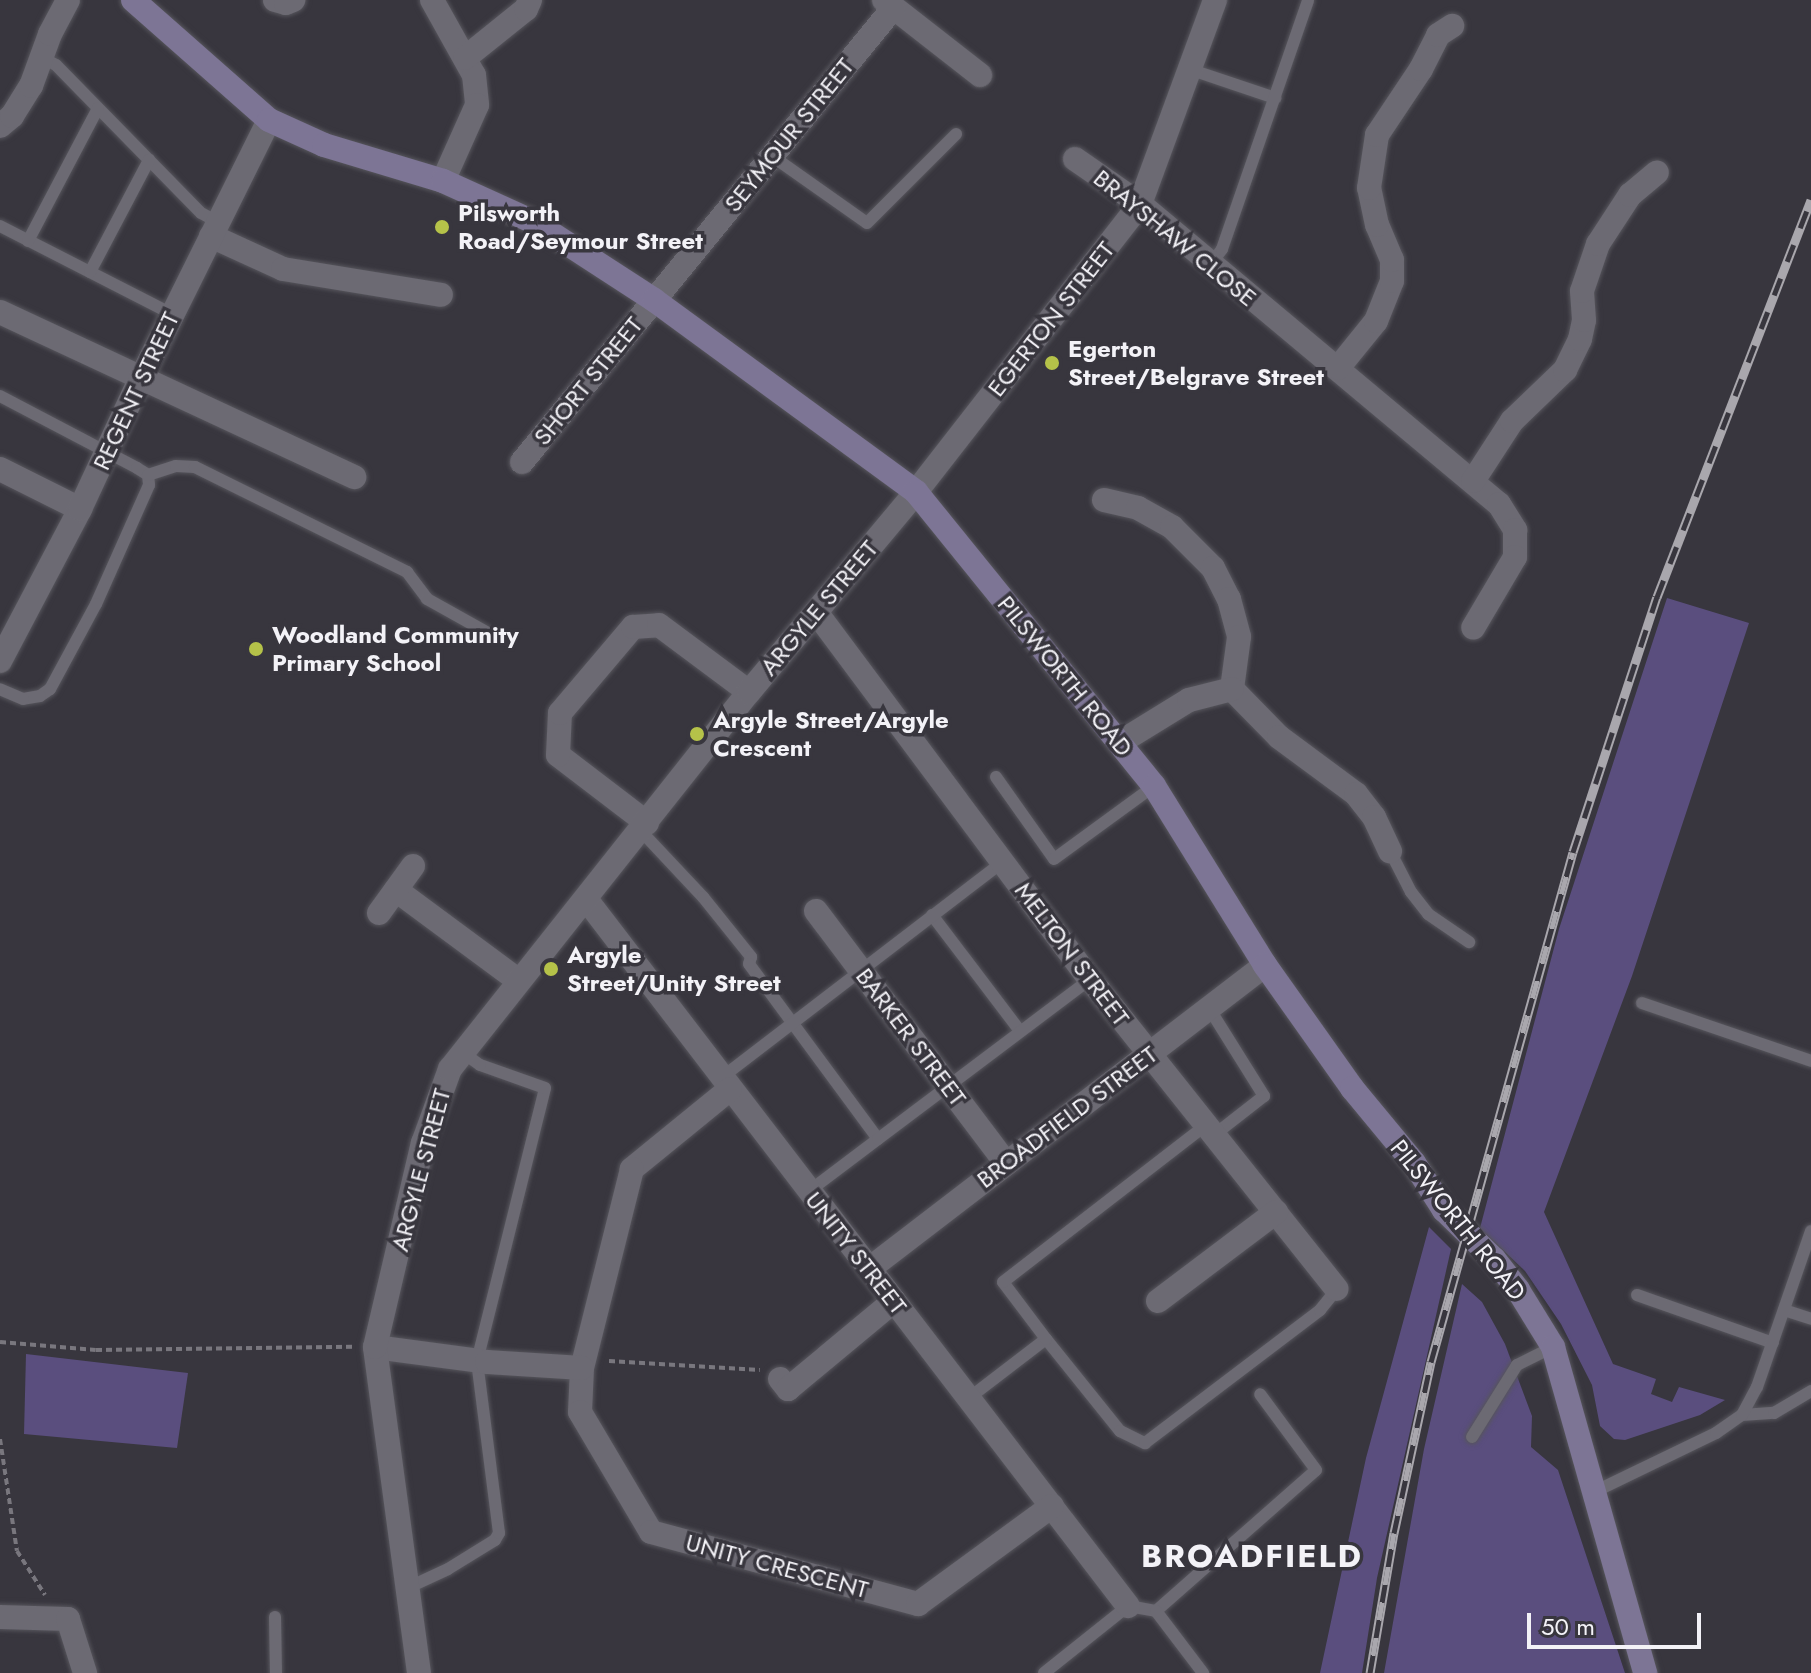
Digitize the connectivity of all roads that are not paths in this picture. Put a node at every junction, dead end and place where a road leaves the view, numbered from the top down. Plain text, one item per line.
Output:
1 (68, 0) edge
2 (133, 0) edge
3 (275, 0) edge
4 (293, 0) edge
5 (432, 0) edge
6 (1215, 0) edge
7 (1308, 0) edge
8 (889, 4) edge
9 (519, 8) edge
10 (1452, 26) dead end
11 (41, 57) junction
12 (465, 58) junction
13 (1192, 70) junction
14 (980, 75) dead end
15 (1275, 98) junction
16 (98, 108) junction
17 (269, 120) junction
18 (0, 126) edge
19 (956, 134) dead end
20 (772, 156) junction
21 (1075, 159) dead end
22 (149, 160) junction
23 (1657, 172) dead end
24 (443, 181) junction
25 (1140, 204) junction
26 (0, 226) edge
27 (215, 229) junction
28 (28, 241) junction
29 (1210, 265) junction
30 (90, 272) junction
31 (441, 295) dead end
32 (654, 300) junction
33 (0, 312) edge
34 (172, 314) junction
35 (1338, 368) junction
36 (140, 380) junction
37 (0, 396) edge
38 (108, 453) junction
39 (522, 462) dead end
40 (0, 469) edge
41 (148, 475) junction
42 (354, 477) dead end
43 (1473, 481) junction
44 (916, 492) junction
45 (1104, 500) dead end
46 (80, 509) junction
47 (816, 612) junction
48 (1473, 628) dead end
49 (486, 632) dead end
50 (0, 661) edge
51 (0, 689) edge
52 (1232, 689) junction
53 (749, 692) junction
54 (1119, 743) junction
55 (996, 777) dead end
56 (1154, 786) junction
57 (644, 827) junction
58 (1390, 851) joint
59 (1003, 862) junction
60 (413, 866) dead end
61 (396, 890) junction
62 (586, 899) junction
63 (816, 911) dead end
64 (379, 913) dead end
65 (932, 915) junction
66 (1469, 942) dead end
67 (1265, 965) junction
68 (859, 969) junction
69 (1090, 979) junction
70 (519, 981) junction
71 (1642, 1003) dead end
72 (1209, 1008) junction
73 (792, 1022) junction
74 (1020, 1031) junction
75 (462, 1052) junction
76 (1149, 1054) junction
77 (1811, 1061) edge
78 (726, 1083) junction
79 (948, 1086) junction
80 (1210, 1130) junction
81 (878, 1139) junction
82 (1006, 1163) junction
83 (808, 1192) junction
84 (1276, 1212) junction
85 (1811, 1231) edge
86 (869, 1269) junction
87 (1337, 1289) joint
88 (1637, 1295) dead end
89 (894, 1301) junction
90 (1158, 1301) dead end
91 (1784, 1310) junction
92 (1811, 1319) edge
93 (1046, 1339) junction
94 (1773, 1343) junction
95 (375, 1347) junction
96 (1553, 1347) junction
97 (477, 1361) junction
98 (583, 1364) junction
99 (780, 1379) road end
100 (1811, 1391) edge
101 (1260, 1394) dead end
102 (969, 1398) junction
103 (1742, 1415) junction
104 (1472, 1437) dead end
105 (1596, 1491) junction
106 (1052, 1506) junction
107 (405, 1589) junction
108 (1128, 1606) junction
109 (1156, 1611) junction
110 (0, 1617) edge
111 (275, 1617) dead end
112 (85, 1673) edge
113 (276, 1673) edge
114 (419, 1673) edge
115 (1044, 1673) edge
116 (1203, 1673) edge
117 (1645, 1673) edge

1 - 11 street
2 - 17 street, PILSWORTH ROAD
3 - 4 street
5 - 12 street
6 - 13 street, EGERTON STREET
7 - 15 lane
8 - 14 street
8 - 20 street, SEYMOUR STREET
9 - 12 street
10 - 35 street
11 - 16 lane
11 - 18 street
12 - 24 street
13 - 15 lane
13 - 25 street, EGERTON STREET
15 - 29 lane
16 - 22 lane
16 - 28 lane
17 - 24 street, PILSWORTH ROAD
17 - 27 street, REGENT STREET
19 - 20 lane
20 - 32 street, SEYMOUR STREET
21 - 25 street, BRAYSHAW CLOSE
22 - 27 lane
22 - 30 lane
23 - 43 street
24 - 32 street, PILSWORTH ROAD
25 - 29 street, BRAYSHAW CLOSE
25 - 44 street, EGERTON STREET
26 - 28 lane
27 - 31 street
27 - 34 street, REGENT STREET
28 - 30 lane
29 - 35 street, BRAYSHAW CLOSE
30 - 34 lane
32 - 39 street, SHORT STREET
32 - 44 street, PILSWORTH ROAD
33 - 36 street
34 - 36 street, REGENT STREET
35 - 43 street, BRAYSHAW CLOSE
36 - 38 street, REGENT STREET
36 - 42 street
37 - 38 lane
38 - 41 lane
38 - 46 street, REGENT STREET
40 - 46 street
41 - 49 lane
41 - 51 lane
43 - 48 street, BRAYSHAW CLOSE
44 - 47 street, ARGYLE STREET
44 - 54 street, PILSWORTH ROAD
45 - 52 street
46 - 50 street, REGENT STREET
47 - 53 street, ARGYLE STREET
47 - 59 street, MELTON STREET
52 - 54 street
52 - 58 street
53 - 57 street, ARGYLE STREET
53 - 57 street
54 - 56 street, PILSWORTH ROAD
55 - 56 lane
56 - 67 street, PILSWORTH ROAD
57 - 62 street, ARGYLE STREET
57 - 73 lane
58 - 66 lane
59 - 65 lane
59 - 69 street, MELTON STREET
60 - 61 street
61 - 64 street
61 - 70 street
62 - 70 street, ARGYLE STREET
62 - 78 street, UNITY STREET
63 - 68 street, BARKER STREET
65 - 68 lane
65 - 74 lane
67 - 72 street, BROADFIELD STREET
67 - 96 street, PILSWORTH ROAD
68 - 73 lane
68 - 79 street, BARKER STREET
69 - 74 lane
69 - 76 street, MELTON STREET
70 - 75 street, ARGYLE STREET
71 - 77 lane
72 - 76 street, BROADFIELD STREET
72 - 80 lane
73 - 78 lane
73 - 81 lane
74 - 79 lane
75 - 95 street, ARGYLE STREET
75 - 97 lane
76 - 80 street, MELTON STREET
76 - 82 street, BROADFIELD STREET
78 - 83 street, UNITY STREET
78 - 98 street, UNITY CRESCENT
79 - 81 lane
79 - 82 street, BARKER STREET
80 - 84 street, MELTON STREET
80 - 93 lane
81 - 83 lane
82 - 86 street, BROADFIELD STREET
83 - 86 street, UNITY STREET
84 - 87 street, MELTON STREET
84 - 90 street
85 - 91 lane
86 - 89 street, UNITY STREET
87 - 93 lane
88 - 94 lane
89 - 99 street
89 - 102 street, UNITY STREET
91 - 92 lane
91 - 94 lane
93 - 102 lane
94 - 103 lane
95 - 97 street
95 - 107 street, ARGYLE STREET
96 - 104 lane
96 - 105 street, PILSWORTH ROAD
97 - 98 street
97 - 107 lane
98 - 106 street, UNITY CRESCENT
100 - 103 lane
101 - 109 lane
102 - 106 street, UNITY STREET
103 - 105 lane
105 - 117 street, PILSWORTH ROAD
106 - 108 street, UNITY STREET
107 - 114 street, ARGYLE STREET
108 - 109 lane
108 - 115 lane
109 - 116 lane
110 - 112 street
111 - 113 lane

